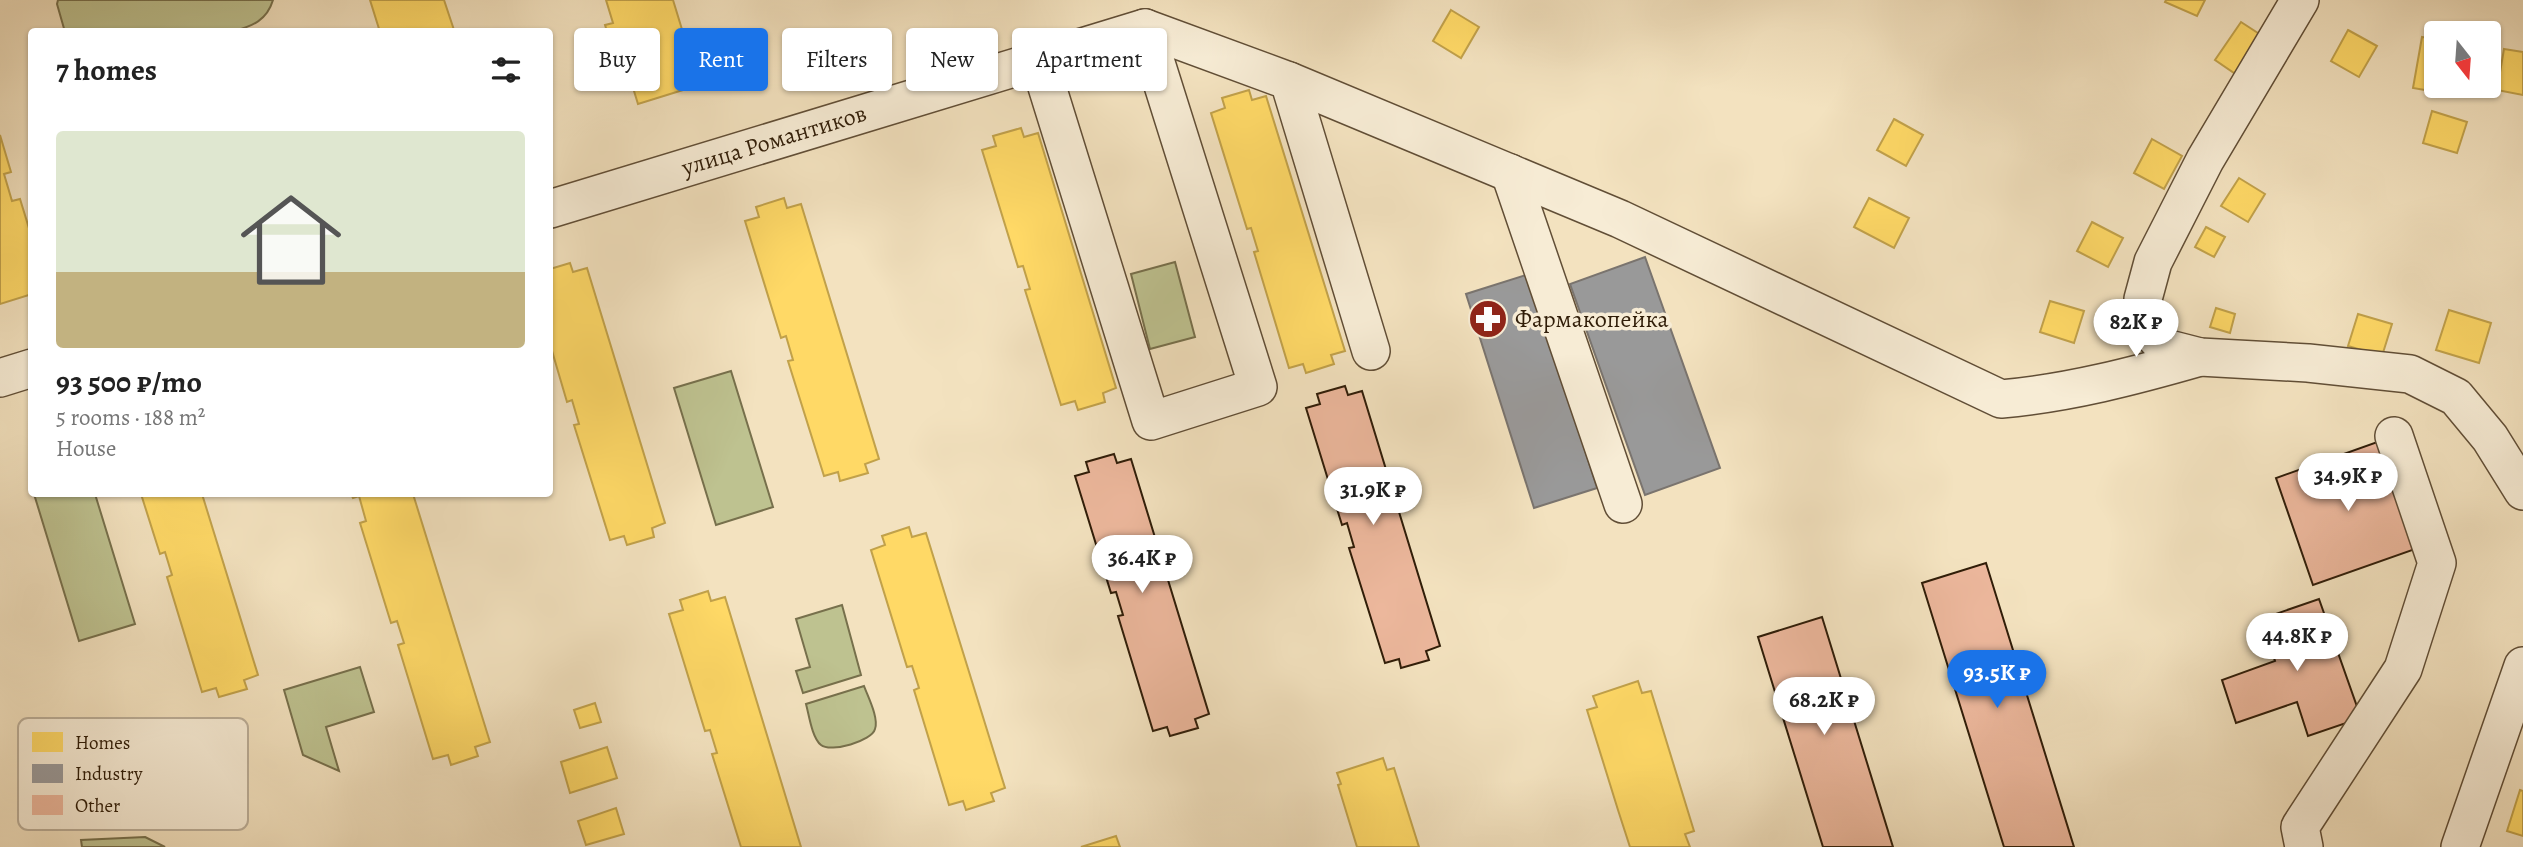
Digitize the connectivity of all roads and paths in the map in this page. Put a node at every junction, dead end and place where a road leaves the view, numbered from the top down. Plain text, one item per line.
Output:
1 (2300, 0) edge
2 (1167, 36) edge
3 (1012, 69) edge
4 (1289, 81) junction
5 (1048, 91) edge
6 (1165, 91) edge
7 (1510, 173) junction
8 (553, 208) edge
9 (1371, 351) dead end
10 (2200, 357) junction
11 (28, 369) edge
12 (0, 378) edge
13 (2394, 436) dead end
14 (2523, 491) edge
15 (1623, 504) dead end
16 (2523, 666) edge
17 (2304, 847) edge
18 (2460, 847) edge

1 - 10 street
2 - 4 street
3 - 8 street, улица Романтиков
4 - 7 street
4 - 9 street
5 - 6 street
7 - 10 street
7 - 15 street
10 - 14 street
11 - 12 street
13 - 17 street
16 - 18 street

